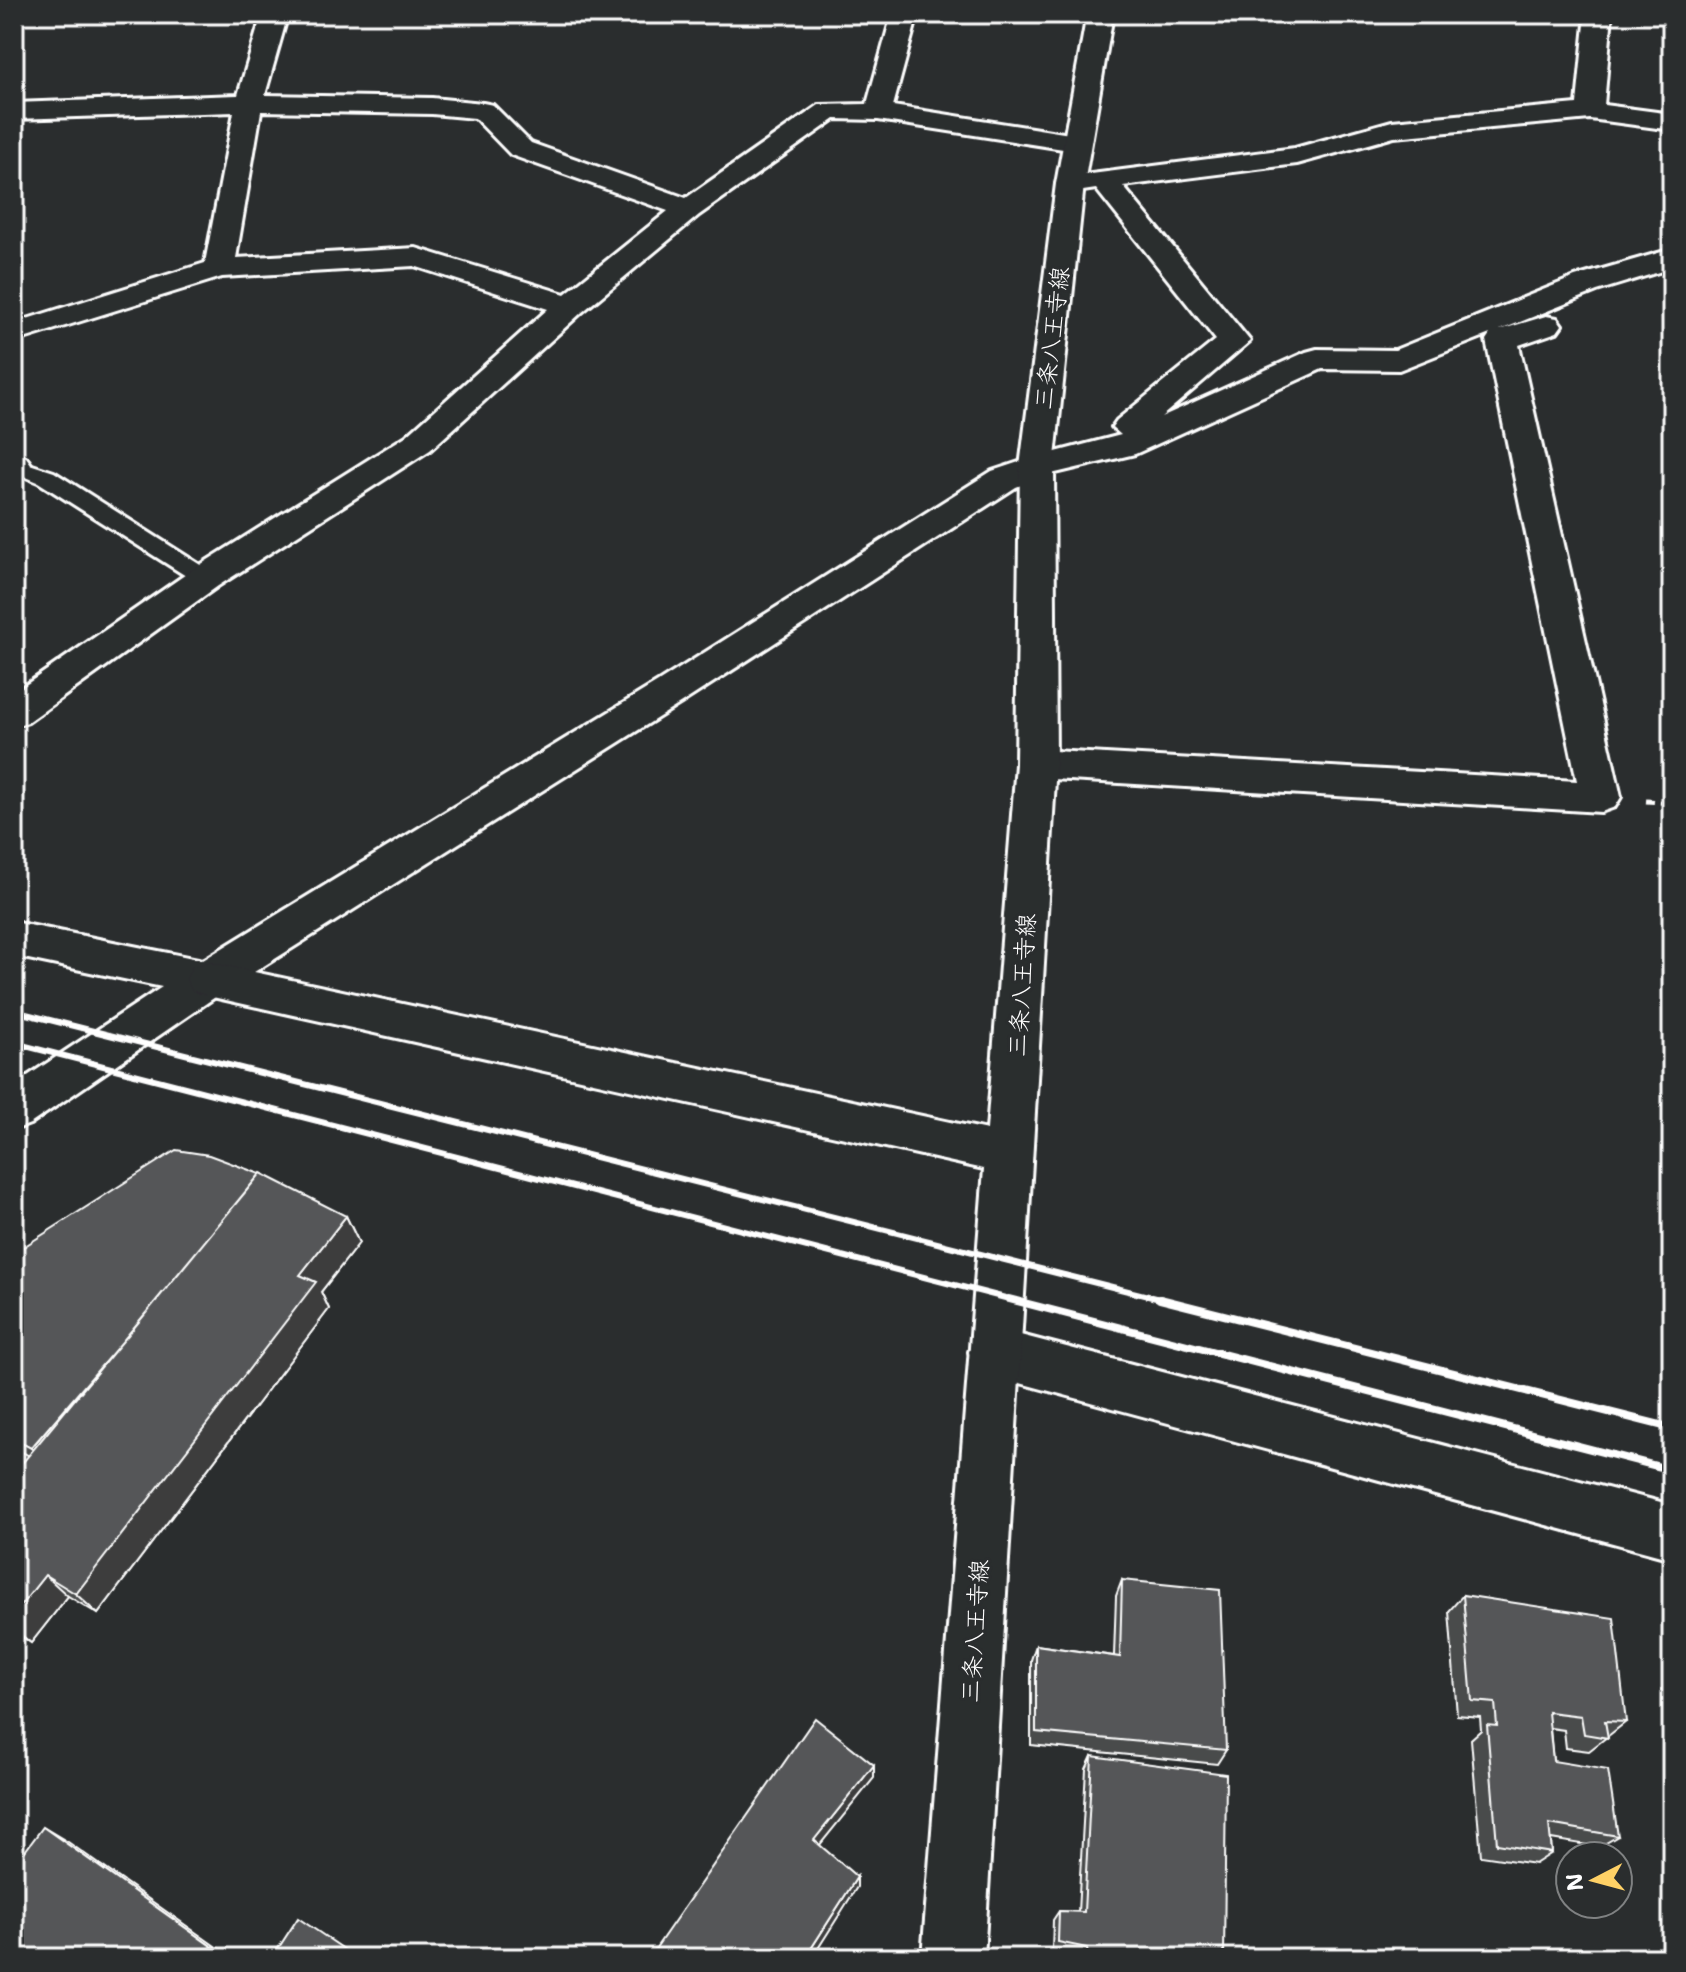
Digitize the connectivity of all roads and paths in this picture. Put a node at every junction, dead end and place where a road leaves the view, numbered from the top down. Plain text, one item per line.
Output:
1 (275, 14) edge
2 (905, 14) edge
3 (1100, 14) edge
4 (1599, 14) edge
5 (249, 103) junction
6 (14, 111) edge
7 (1590, 111) junction
8 (878, 112) junction
9 (1672, 122) edge
10 (1076, 143) junction
11 (1103, 180) junction
12 (1070, 184) junction
13 (689, 209) junction
14 (1672, 258) edge
15 (219, 268) junction
16 (1586, 284) junction
17 (570, 306) junction
18 (14, 333) edge
19 (1123, 447) junction
20 (14, 465) edge
21 (1037, 467) junction
22 (205, 578) junction
23 (14, 712) edge
24 (1036, 764) junction
25 (14, 939) edge
26 (208, 979) junction
27 (14, 1110) edge
28 (1011, 1155) junction
29 (994, 1352) junction
30 (1672, 1532) edge
31 (953, 1958) edge

1 - 5 street
2 - 8 street
3 - 10 street, 三条八王寺線
4 - 7 street
5 - 6 street
5 - 13 street
5 - 15 street
7 - 9 street
7 - 11 street
8 - 10 street
8 - 13 street
10 - 12 street, 三条八王寺線
11 - 12 street
11 - 19 street
12 - 21 street, 三条八王寺線
13 - 17 street
14 - 16 street
15 - 17 street
15 - 18 street
16 - 19 street
16 - 24 street
17 - 22 street
19 - 21 street
20 - 22 lane
21 - 24 street, 三条八王寺線
21 - 26 street
22 - 23 street
24 - 28 street, 三条八王寺線
25 - 26 street
26 - 27 street
26 - 28 street
28 - 29 street, 三条八王寺線
29 - 30 street
29 - 31 street, 三条八王寺線

